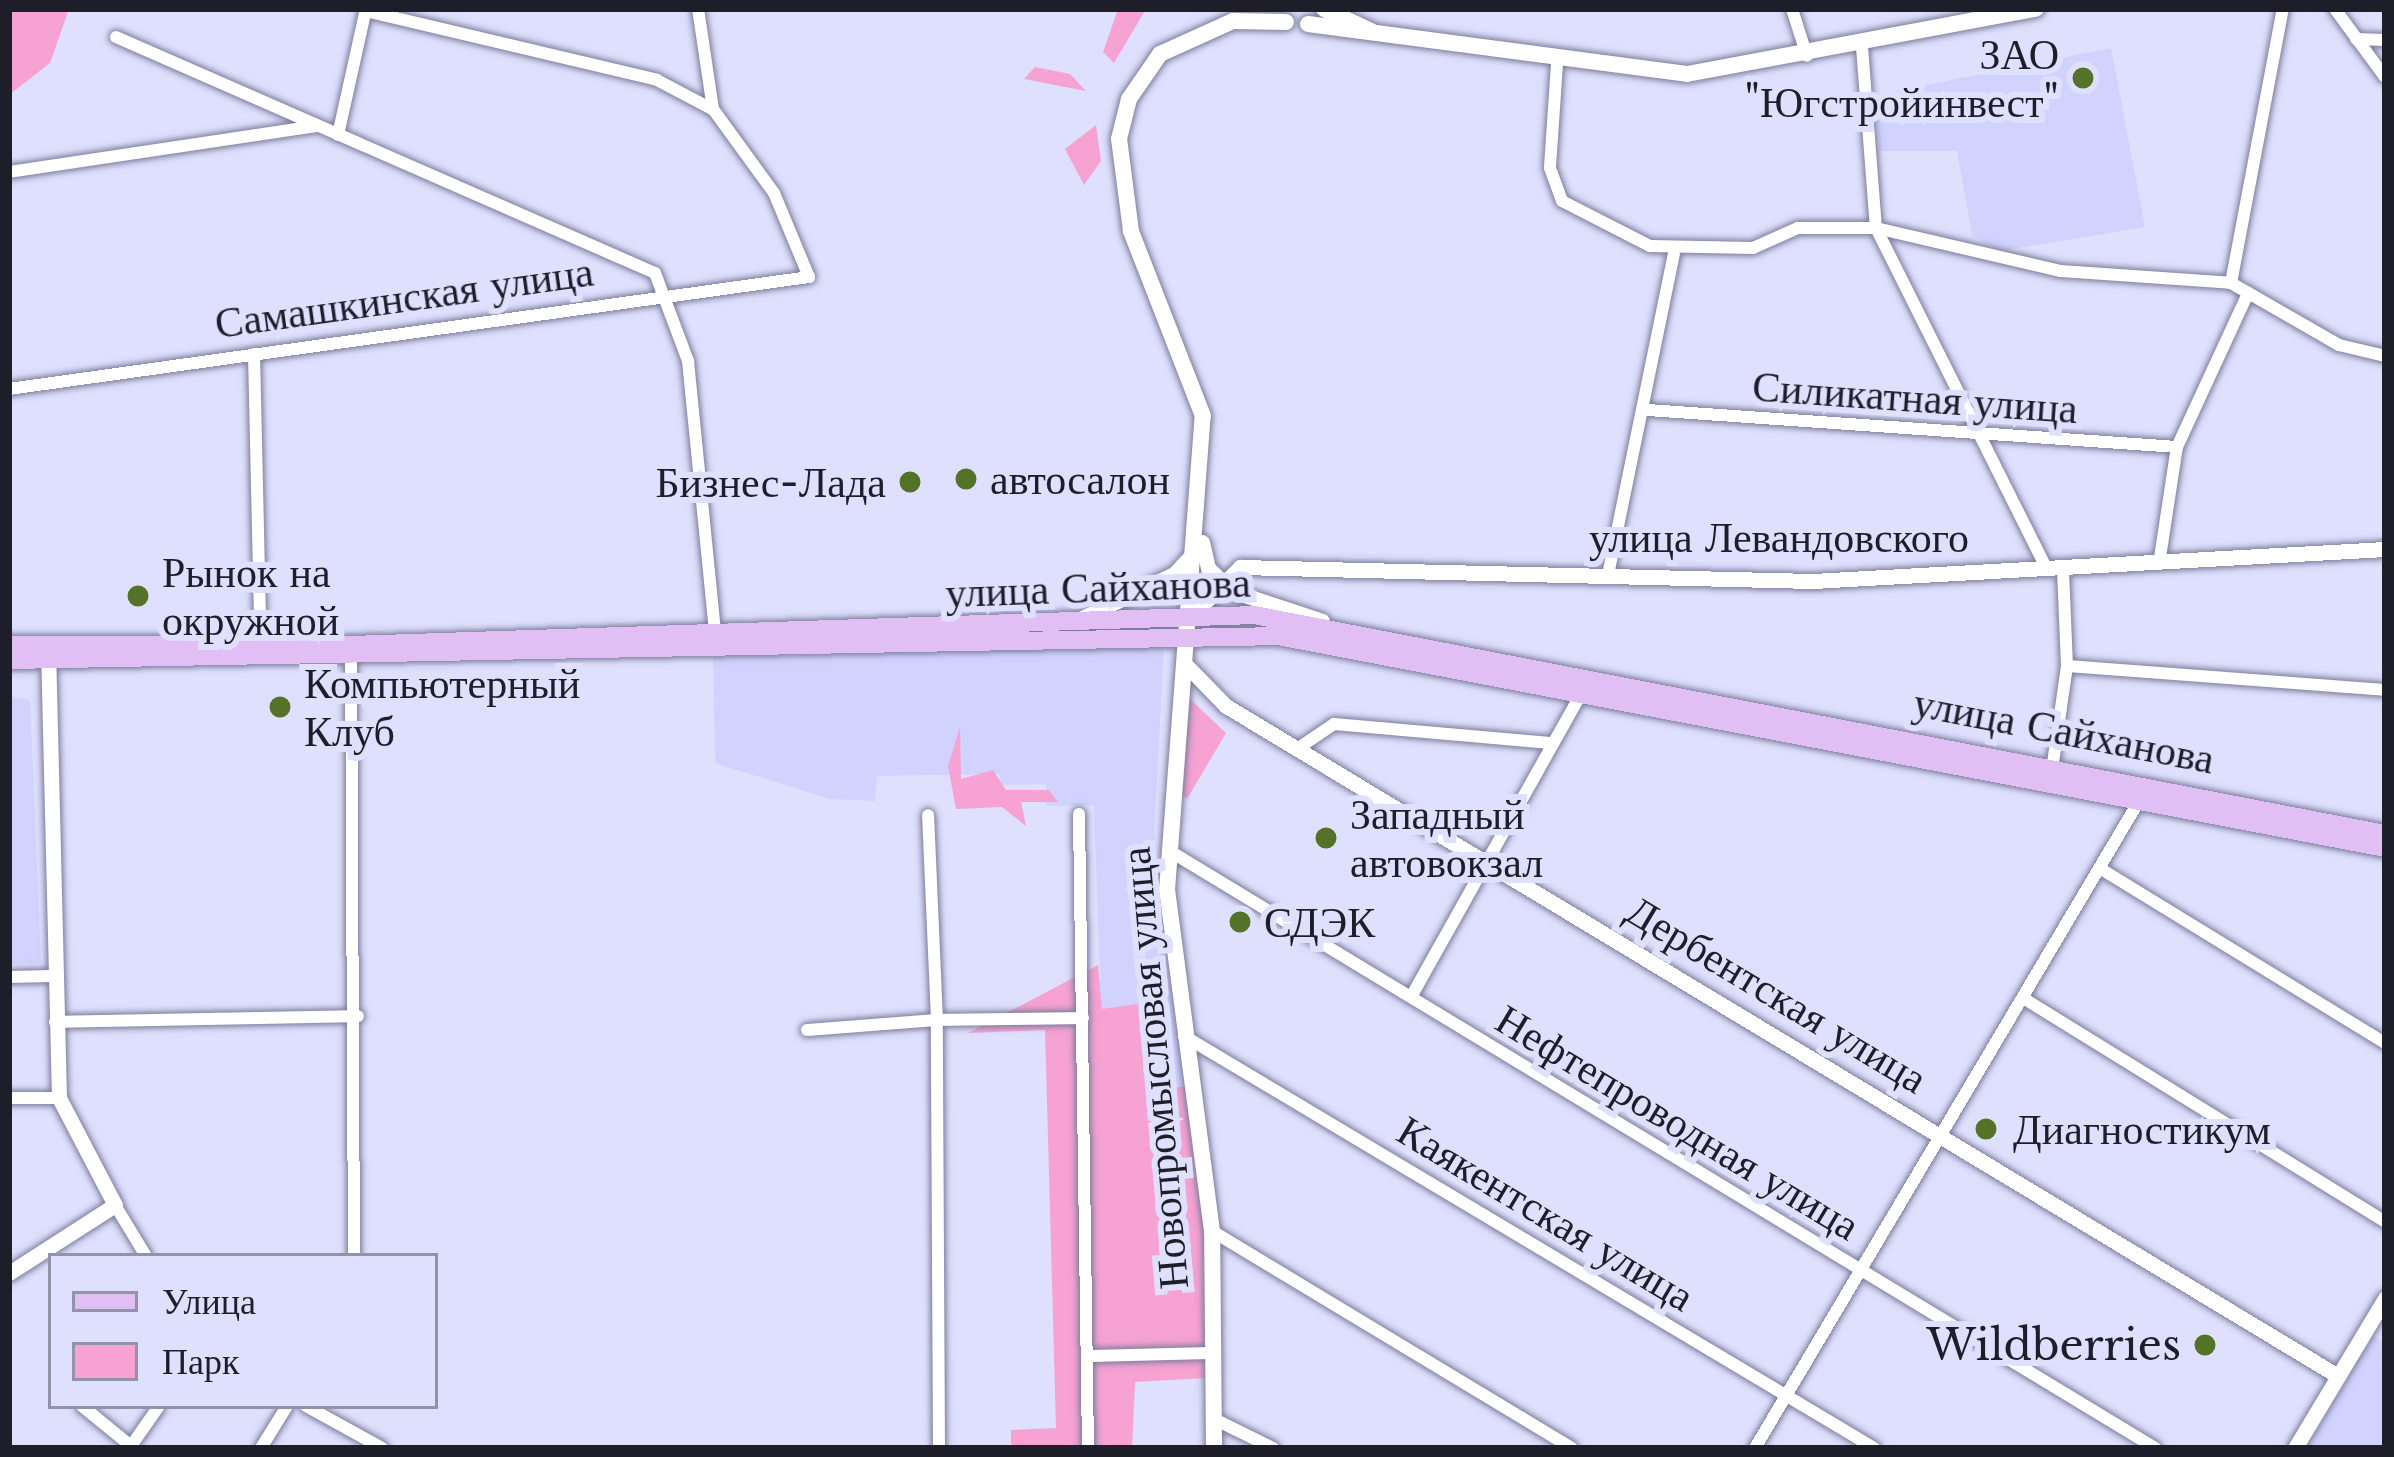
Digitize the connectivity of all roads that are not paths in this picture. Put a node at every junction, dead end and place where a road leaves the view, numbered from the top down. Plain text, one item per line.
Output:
1 (698, 9) edge
2 (1251, 9) edge
3 (1792, 9) edge
4 (2036, 9) edge
5 (2283, 9) edge
6 (2335, 9) edge
7 (366, 10) edge
8 (1316, 14) edge
9 (1993, 14) edge
10 (1233, 15) edge
11 (1283, 16) edge
12 (116, 37) dead end
13 (2356, 39) junction
14 (2385, 40) edge
15 (1862, 47) junction
16 (1808, 58) junction
17 (1557, 64) junction
18 (2385, 77) edge
19 (713, 110) junction
20 (317, 126) junction
21 (338, 135) junction
22 (9, 172) edge
23 (1876, 229) junction
24 (1674, 254) junction
25 (2231, 283) junction
26 (669, 291) junction
27 (2248, 292) junction
28 (254, 354) junction
29 (2385, 356) edge
30 (9, 389) edge
31 (1648, 410) junction
32 (1980, 436) junction
33 (2177, 446) junction
34 (1202, 542) junction
35 (2385, 550) edge
36 (2159, 563) junction
37 (2055, 569) junction
38 (1608, 574) junction
39 (1216, 580) junction
40 (1195, 612) junction
41 (1080, 620) junction
42 (1322, 621) junction
43 (1192, 636) junction
44 (716, 642) junction
45 (9, 645) edge
46 (351, 653) junction
47 (261, 654) junction
48 (48, 657) junction
49 (9, 660) edge
50 (1187, 666) junction
51 (2067, 666) junction
52 (1585, 681) junction
53 (2385, 690) edge
54 (1553, 743) junction
55 (1298, 748) junction
56 (2053, 763) junction
57 (2143, 790) junction
58 (1079, 814) dead end
59 (928, 815) dead end
60 (2385, 834) edge
61 (2385, 848) edge
62 (1167, 850) junction
63 (1481, 858) junction
64 (2101, 869) junction
65 (52, 976) junction
66 (9, 977) edge
67 (1411, 998) junction
68 (2023, 998) junction
69 (358, 1016) junction
70 (1083, 1018) junction
71 (937, 1020) junction
72 (55, 1022) junction
73 (807, 1030) dead end
74 (1184, 1036) junction
75 (2385, 1043) edge
76 (58, 1098) junction
77 (9, 1099) edge
78 (1939, 1135) junction
79 (115, 1205) junction
80 (2385, 1222) edge
81 (1212, 1231) junction
82 (144, 1253) edge
83 (354, 1253) edge
84 (1860, 1272) junction
85 (9, 1273) edge
86 (2385, 1298) edge
87 (1213, 1353) junction
88 (1088, 1356) junction
89 (2338, 1376) junction
90 (1787, 1394) junction
91 (86, 1409) edge
92 (157, 1409) edge
93 (285, 1409) edge
94 (310, 1409) edge
95 (1214, 1419) junction
96 (261, 1448) edge
97 (382, 1448) edge
98 (939, 1448) edge
99 (1088, 1448) edge
100 (1214, 1448) edge
101 (1273, 1448) edge
102 (1572, 1448) edge
103 (1755, 1448) edge
104 (1874, 1448) edge
105 (2155, 1448) edge
106 (2295, 1448) edge

1 - 19 street
2 - 10 main road, Новопромысловая улица
3 - 16 street
4 - 9 main road
5 - 25 street
6 - 13 street
7 - 19 street
7 - 21 street
8 - 11 main road
8 - 17 main road
9 - 15 main road
10 - 11 main road
10 - 34 main road, Новопромысловая улица
12 - 20 street
13 - 14 street
13 - 18 street
15 - 16 main road
15 - 23 street
16 - 17 main road
17 - 24 street
19 - 26 street, Самашкинская улица
20 - 21 street
20 - 22 street
21 - 26 street
23 - 24 street
23 - 25 street
23 - 32 street
24 - 31 street
25 - 27 street
26 - 28 street, Самашкинская улица
26 - 44 street
27 - 29 street
27 - 33 street
28 - 30 street, Самашкинская улица
28 - 47 street
31 - 32 street, Силикатная улица
31 - 38 street
32 - 33 street, Силикатная улица
32 - 37 street
33 - 36 street
34 - 39 street
34 - 40 main road, Новопромысловая улица
34 - 41 street
35 - 36 street, улица Левандовского
36 - 37 street, улица Левандовского
37 - 38 street, улица Левандовского
37 - 51 street
38 - 39 street, улица Левандовского
39 - 40 street
39 - 42 street
40 - 41 main road, улица Сайханова
40 - 42 main road, улица Сайханова
40 - 43 main road, Новопромысловая улица
41 - 44 main road, улица Сайханова
42 - 52 main road, улица Сайханова
43 - 44 main road, улица Сайханова
43 - 50 main road, Новопромысловая улица
43 - 52 main road, улица Сайханова
44 - 46 main road
45 - 48 main road
46 - 47 main road
46 - 69 street
47 - 48 main road
48 - 49 main road
48 - 65 street
50 - 55 street, Дербентская улица
50 - 62 main road, Новопромысловая улица
51 - 53 street
51 - 56 street
52 - 54 street
52 - 56 main road, улица Сайханова
52 - 57 main road, улица Сайханова
54 - 55 street
54 - 63 street
55 - 63 street, Дербентская улица
56 - 57 main road, улица Сайханова
57 - 60 main road, улица Сайханова
57 - 61 main road, улица Сайханова
57 - 64 street
58 - 70 street
59 - 71 street
62 - 67 street, Нефтепроводная улица
62 - 74 main road, Новопромысловая улица
63 - 67 street
63 - 78 street, Дербентская улица
64 - 68 street
64 - 75 street
65 - 66 street
65 - 72 street
67 - 84 street, Нефтепроводная улица
68 - 78 street
68 - 80 street
69 - 72 street
69 - 83 street
70 - 71 street
70 - 88 street
71 - 73 street
71 - 98 street
72 - 76 street
74 - 81 main road, Новопромысловая улица
74 - 90 street, Каякентская улица
76 - 77 street
76 - 79 street
78 - 84 street
78 - 89 street, Дербентская улица
79 - 82 street
79 - 85 street
81 - 87 main road, Новопромысловая улица
81 - 102 street
84 - 90 street
84 - 105 street, Нефтепроводная улица
86 - 89 street
87 - 88 street
87 - 95 main road, Новопромысловая улица
88 - 99 street
89 - 106 street
90 - 103 street
90 - 104 street, Каякентская улица
91 - 92 street
93 - 96 street
94 - 97 street
95 - 100 main road, Новопромысловая улица
95 - 101 street

